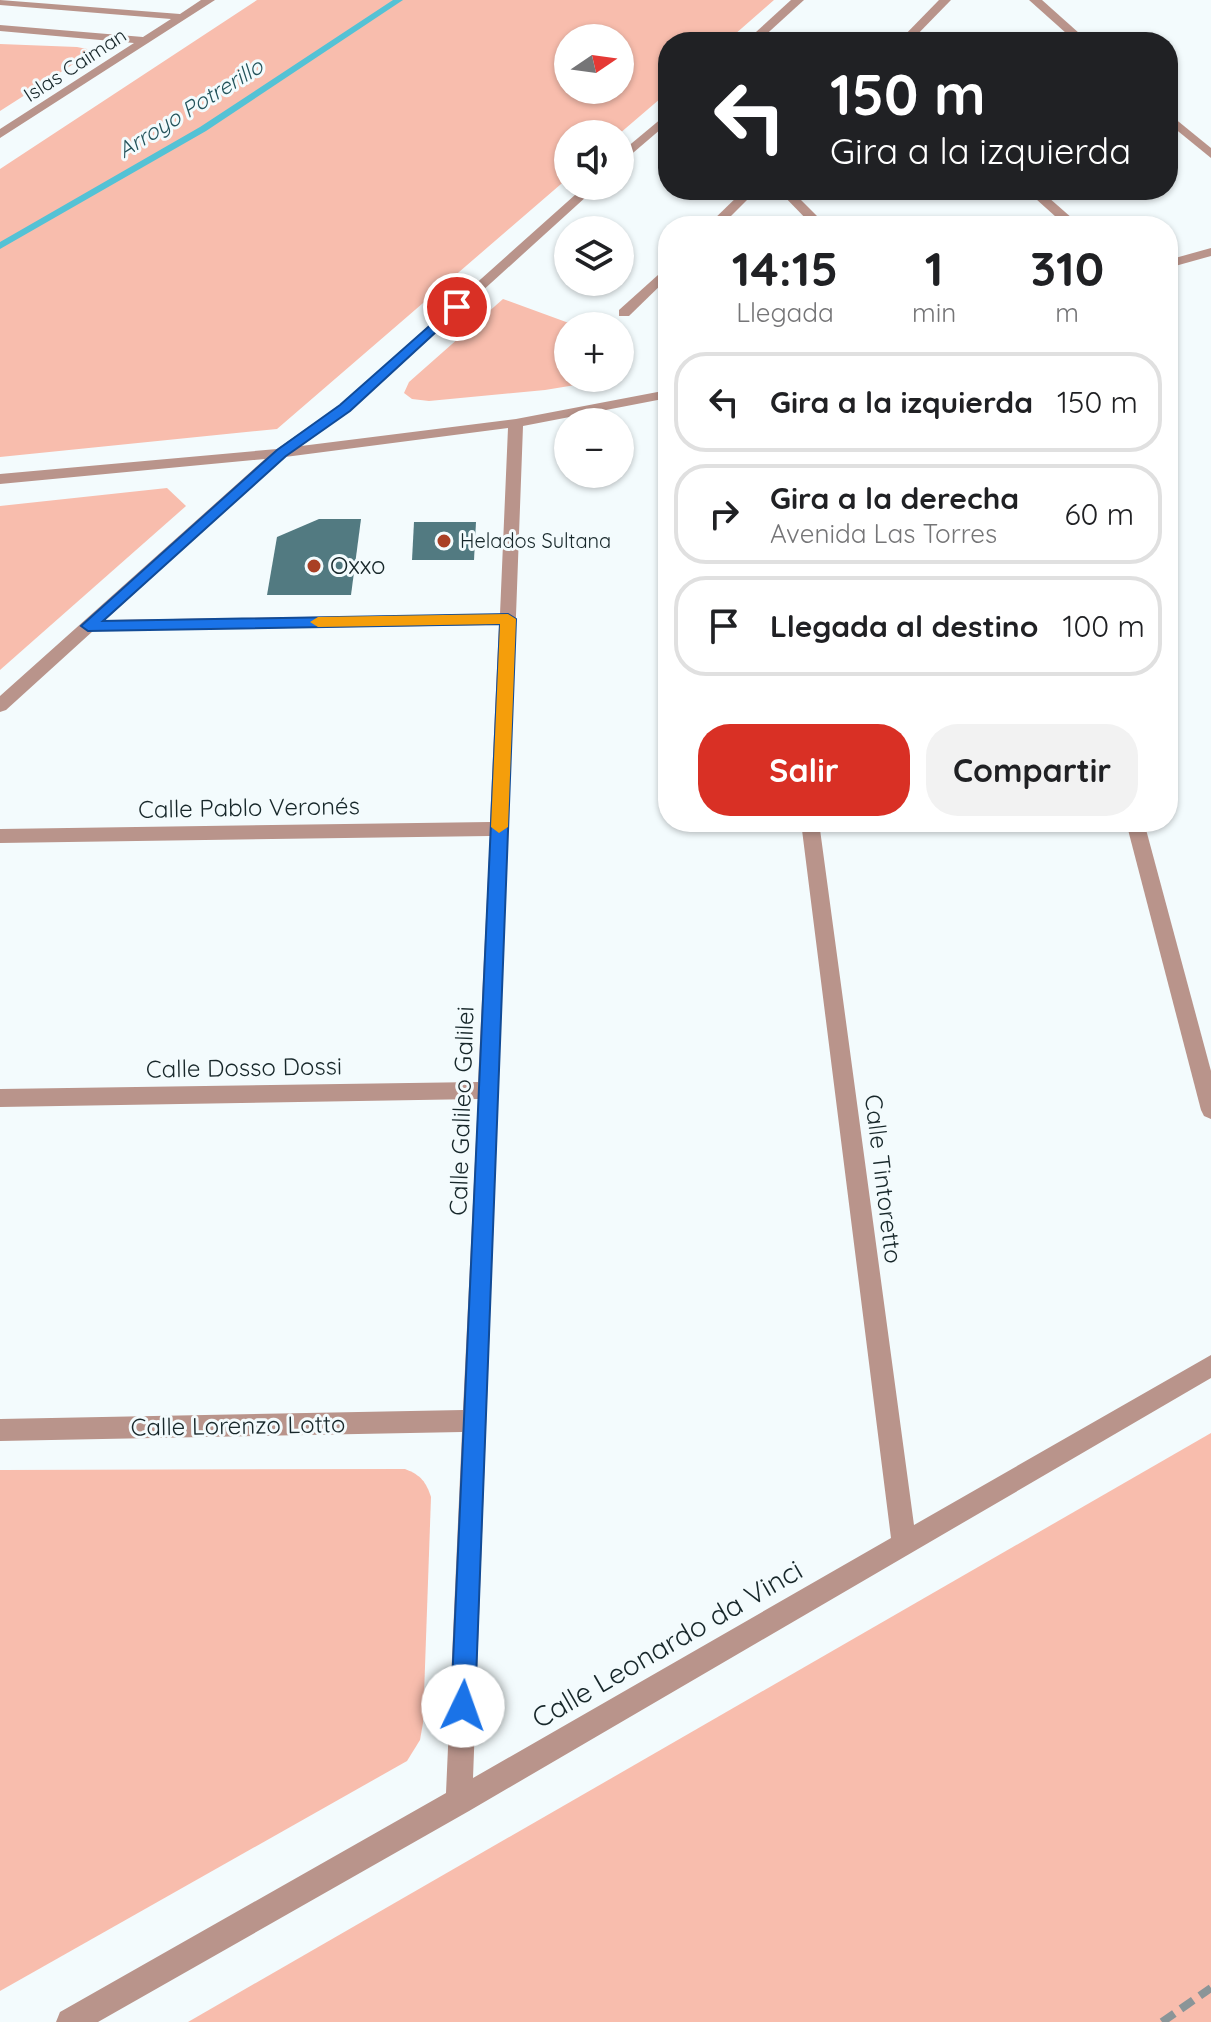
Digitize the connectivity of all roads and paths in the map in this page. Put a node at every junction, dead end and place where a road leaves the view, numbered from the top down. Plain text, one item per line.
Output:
1 (209, 0) edge
2 (798, 0) edge
3 (945, 0) edge
4 (1035, 0) edge
5 (0, 2) edge
6 (44, 2) edge
7 (182, 17) junction
8 (0, 28) edge
9 (762, 32) edge
10 (914, 32) edge
11 (1072, 32) edge
12 (145, 41) junction
13 (658, 126) edge
14 (1178, 126) edge
15 (0, 134) edge
16 (634, 147) edge
17 (1211, 154) edge
18 (576, 200) edge
19 (741, 200) edge
20 (794, 200) edge
21 (1044, 200) edge
22 (724, 216) edge
23 (810, 216) edge
24 (1062, 216) edge
25 (1210, 255) edge
26 (1178, 262) edge
27 (658, 280) edge
28 (625, 312) edge
29 (658, 396) edge
30 (516, 423) junction
31 (281, 453) junction
32 (0, 479) edge
33 (508, 619) junction
34 (88, 626) junction
35 (0, 706) edge
36 (499, 829) junction
37 (811, 832) edge
38 (1138, 832) edge
39 (0, 836) edge
40 (489, 1090) junction
41 (0, 1098) edge
42 (1211, 1110) edge
43 (1211, 1366) edge
44 (476, 1421) junction
45 (0, 1430) edge
46 (904, 1544) junction
47 (459, 1801) junction
48 (70, 2022) edge

1 - 7 street, Islas Caiman
2 - 9 street
3 - 10 street
4 - 11 street
5 - 6 street
6 - 7 street
7 - 12 street, Islas Caiman
8 - 12 street
12 - 15 street, Islas Caiman
13 - 16 street
14 - 17 street
18 - 31 street
19 - 22 street
20 - 23 street
21 - 24 street
25 - 26 street
27 - 28 street
29 - 30 street
30 - 31 street
30 - 33 street, Calle Galileo Galilei
31 - 32 street
31 - 34 street
33 - 34 street
33 - 36 street, Calle Galileo Galilei
34 - 35 street
36 - 39 street, Calle Pablo Veronés
36 - 40 street, Calle Galileo Galilei
37 - 46 street, Calle Tintoretto
38 - 42 street
40 - 41 street, Calle Dosso Dossi
40 - 44 street, Calle Galileo Galilei
43 - 46 street, Calle Leonardo da Vinci
44 - 45 street, Calle Lorenzo Lotto
44 - 47 street, Calle Galileo Galilei
46 - 47 street, Calle Leonardo da Vinci
47 - 48 street, Calle Leonardo da Vinci

